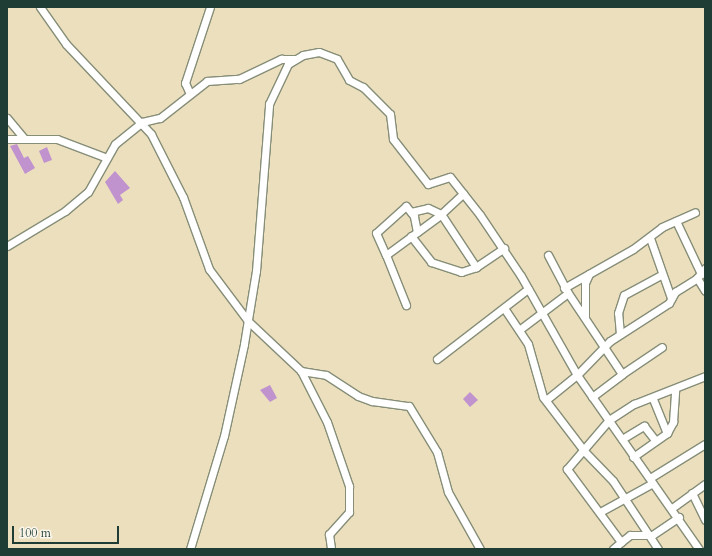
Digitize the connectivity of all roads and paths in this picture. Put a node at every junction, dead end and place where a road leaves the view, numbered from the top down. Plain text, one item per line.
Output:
1 (40, 7) edge
2 (210, 7) edge
3 (295, 59) junction
4 (190, 94) junction
5 (7, 118) edge
6 (142, 122) junction
7 (24, 138) junction
8 (7, 139) edge
9 (7, 143) edge
10 (107, 158) junction
11 (463, 194) junction
12 (411, 212) junction
13 (695, 212) dead end
14 (441, 214) junction
15 (676, 221) junction
16 (414, 234) junction
17 (650, 238) junction
18 (7, 246) edge
19 (504, 248) junction
20 (386, 254) junction
21 (548, 255) dead end
22 (476, 267) junction
23 (701, 273) edge
24 (589, 274) junction
25 (661, 275) junction
26 (528, 289) junction
27 (566, 290) junction
28 (705, 291) edge
29 (671, 298) junction
30 (406, 305) dead end
31 (504, 308) junction
32 (542, 314) junction
33 (585, 318) junction
34 (248, 320) junction
35 (519, 330) junction
36 (620, 334) junction
37 (604, 347) junction
38 (662, 347) dead end
39 (437, 359) dead end
40 (301, 371) junction
41 (622, 374) junction
42 (577, 375) junction
43 (705, 376) edge
44 (676, 391) junction
45 (592, 397) junction
46 (652, 399) junction
47 (546, 400) junction
48 (609, 420) junction
49 (667, 433) junction
50 (622, 439) junction
51 (655, 440) junction
52 (705, 444) edge
53 (585, 452) junction
54 (633, 457) junction
55 (651, 480) junction
56 (705, 484) edge
57 (692, 493) junction
58 (624, 498) junction
59 (672, 508) junction
60 (600, 512) junction
61 (679, 517) junction
62 (705, 520) edge
63 (650, 536) junction
64 (621, 542) junction
65 (190, 549) edge
66 (331, 549) edge
67 (480, 549) edge
68 (613, 549) edge
69 (658, 549) edge
70 (699, 549) edge

1 - 6 street
2 - 4 street
3 - 4 street
3 - 11 street
3 - 34 street
4 - 6 street
5 - 7 street
6 - 10 street
6 - 34 street
7 - 8 street
7 - 9 street
7 - 10 street
10 - 18 street
11 - 14 street
11 - 19 street
12 - 14 street
12 - 16 street
12 - 20 street
13 - 15 street
14 - 16 street
14 - 22 street
15 - 17 street
15 - 23 street
16 - 20 street
16 - 22 street
17 - 24 street
17 - 25 street
19 - 22 street
19 - 26 street
20 - 30 street
21 - 27 street
23 - 28 street
23 - 29 street
24 - 27 street
24 - 33 street
25 - 29 street
25 - 36 street
26 - 31 street
26 - 32 street
27 - 32 street
27 - 33 street
29 - 36 street
31 - 35 street
31 - 39 street
32 - 35 street
32 - 42 street
33 - 37 street
34 - 40 street
34 - 65 street
35 - 47 street
36 - 37 street
37 - 41 street
37 - 42 street
38 - 41 street
40 - 66 street
40 - 67 street
41 - 45 street
42 - 45 street
42 - 47 street
43 - 44 street
44 - 46 street
44 - 49 street
45 - 48 street
46 - 48 street
46 - 49 street
47 - 53 street
48 - 50 street
48 - 53 street
49 - 51 street
50 - 51 street
50 - 54 street
51 - 54 street
52 - 55 street
53 - 58 street
53 - 60 street
54 - 55 street
55 - 58 street
55 - 59 street
56 - 57 street
57 - 59 street
57 - 62 street
58 - 60 street
58 - 63 street
59 - 61 street
60 - 64 street
61 - 63 street
61 - 70 street
63 - 64 street
63 - 69 street
64 - 68 street

